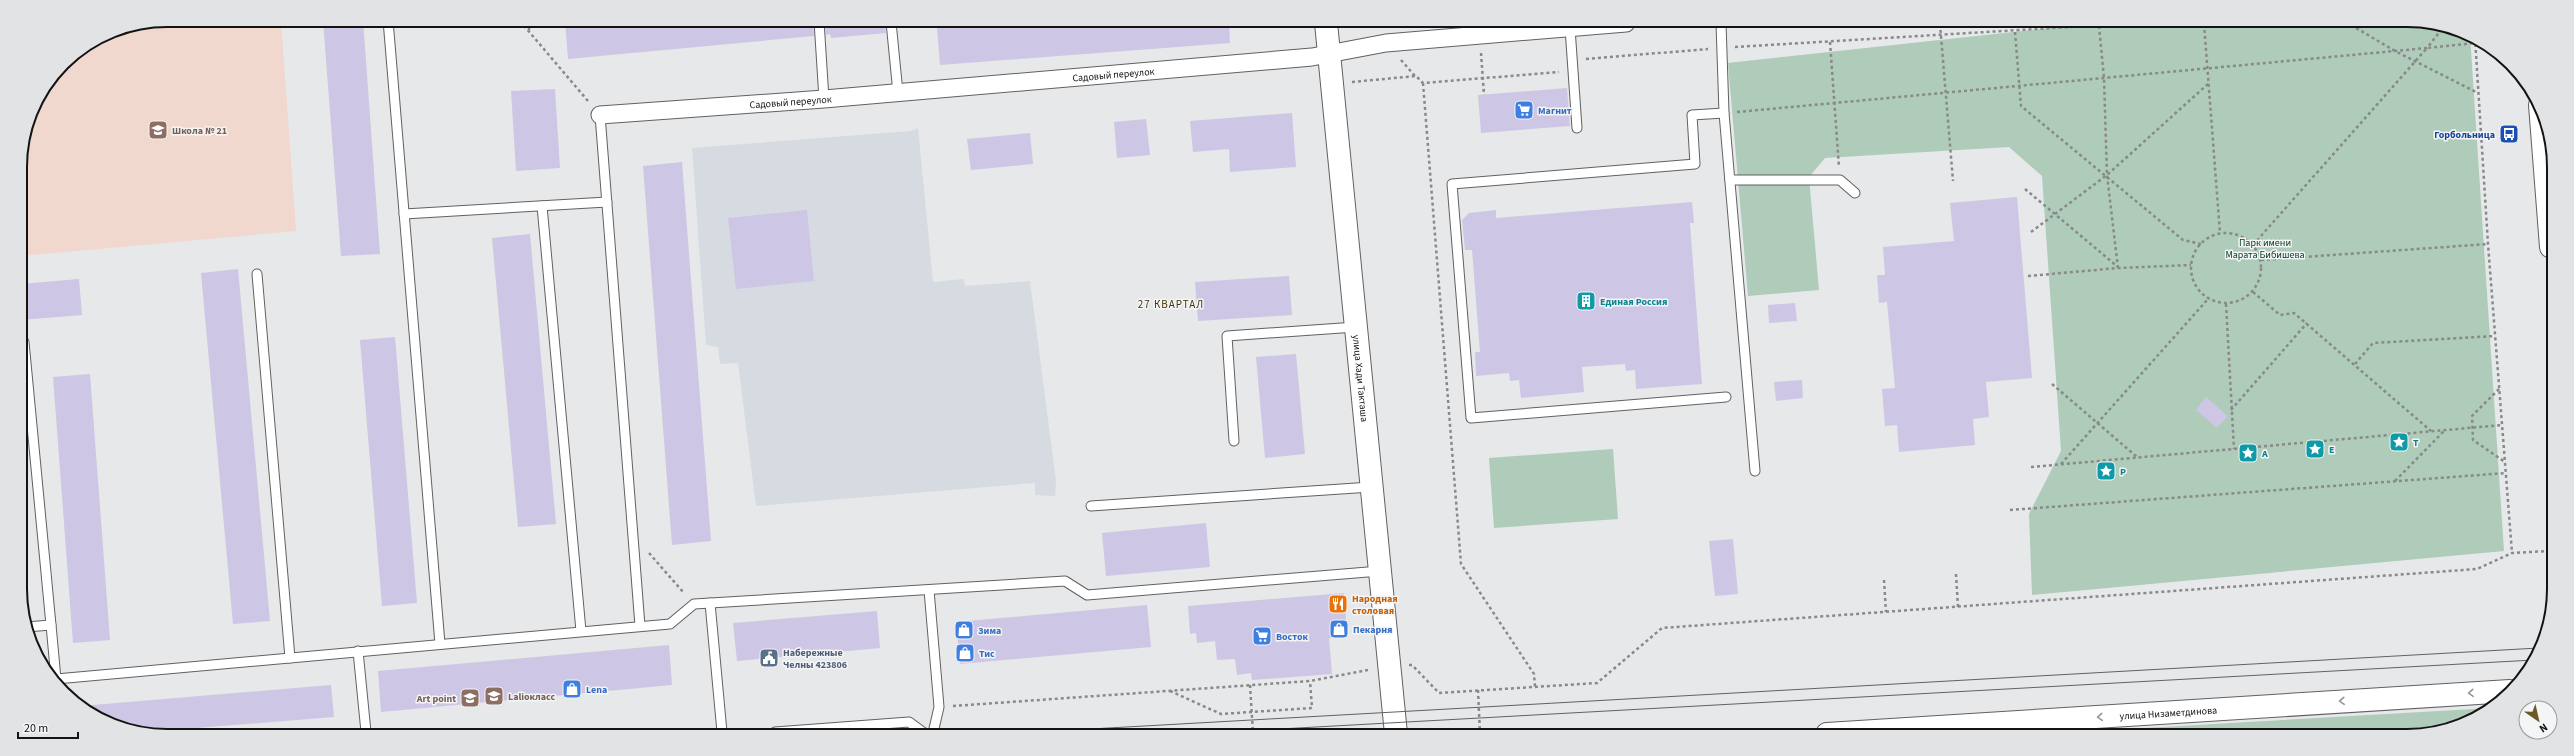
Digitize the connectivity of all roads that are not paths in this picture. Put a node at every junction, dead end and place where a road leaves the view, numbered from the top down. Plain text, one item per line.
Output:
1 (389, 27) edge
2 (819, 27) edge
3 (892, 27) edge
4 (1326, 27) edge
5 (1578, 27) edge
6 (1721, 27) edge
7 (1570, 28) junction
8 (1474, 31) edge
9 (1328, 56) junction
10 (898, 93) junction
11 (824, 99) junction
12 (1724, 113) junction
13 (600, 115) joint
14 (1577, 128) dead end
15 (2542, 131) edge
16 (1730, 180) junction
17 (1855, 193) dead end
18 (2547, 195) edge
19 (607, 202) junction
20 (542, 206) junction
21 (404, 214) junction
22 (257, 274) dead end
23 (1356, 326) junction
24 (27, 372) edge
25 (1726, 397) dead end
26 (1234, 441) dead end
27 (1755, 471) dead end
28 (1371, 486) junction
29 (1091, 506) dead end
30 (1380, 571) junction
31 (929, 590) junction
32 (710, 603) junction
33 (52, 625) junction
34 (640, 626) junction
35 (32, 627) edge
36 (581, 631) junction
37 (440, 644) junction
38 (358, 651) junction
39 (290, 658) junction
40 (56, 673) edge
41 (60, 679) edge
42 (2503, 690) edge
43 (366, 729) edge
44 (722, 729) edge
45 (815, 729) edge
46 (919, 729) edge
47 (934, 729) edge
48 (1396, 729) edge
49 (1964, 729) edge

1 - 21 lane
2 - 11 lane
3 - 10 lane
4 - 9 main road, улица Хади Такташа
5 - 7 street, Садовый переулок
6 - 12 lane
7 - 8 street, Садовый переулок
7 - 14 lane
8 - 9 street, Садовый переулок
9 - 10 street, Садовый переулок
9 - 23 main road, улица Хади Такташа
10 - 11 street, Садовый переулок
11 - 13 street, Садовый переулок
12 - 16 lane
12 - 25 lane
13 - 19 lane
15 - 18 main road
16 - 17 lane
16 - 27 lane
19 - 20 lane
19 - 34 lane
20 - 21 lane
20 - 36 lane
21 - 37 lane
22 - 39 lane
23 - 26 lane
23 - 28 main road, улица Хади Такташа
24 - 33 lane
28 - 29 lane
28 - 30 main road, улица Хади Такташа
30 - 31 lane
30 - 48 main road, улица Хади Такташа
31 - 32 lane
31 - 47 lane
32 - 34 lane
32 - 44 lane
33 - 35 lane
33 - 40 lane
34 - 36 lane
36 - 37 lane
37 - 38 lane
38 - 39 lane
38 - 43 lane
39 - 41 lane
42 -> 49 main road, улица Низаметдинова
45 - 46 lane

